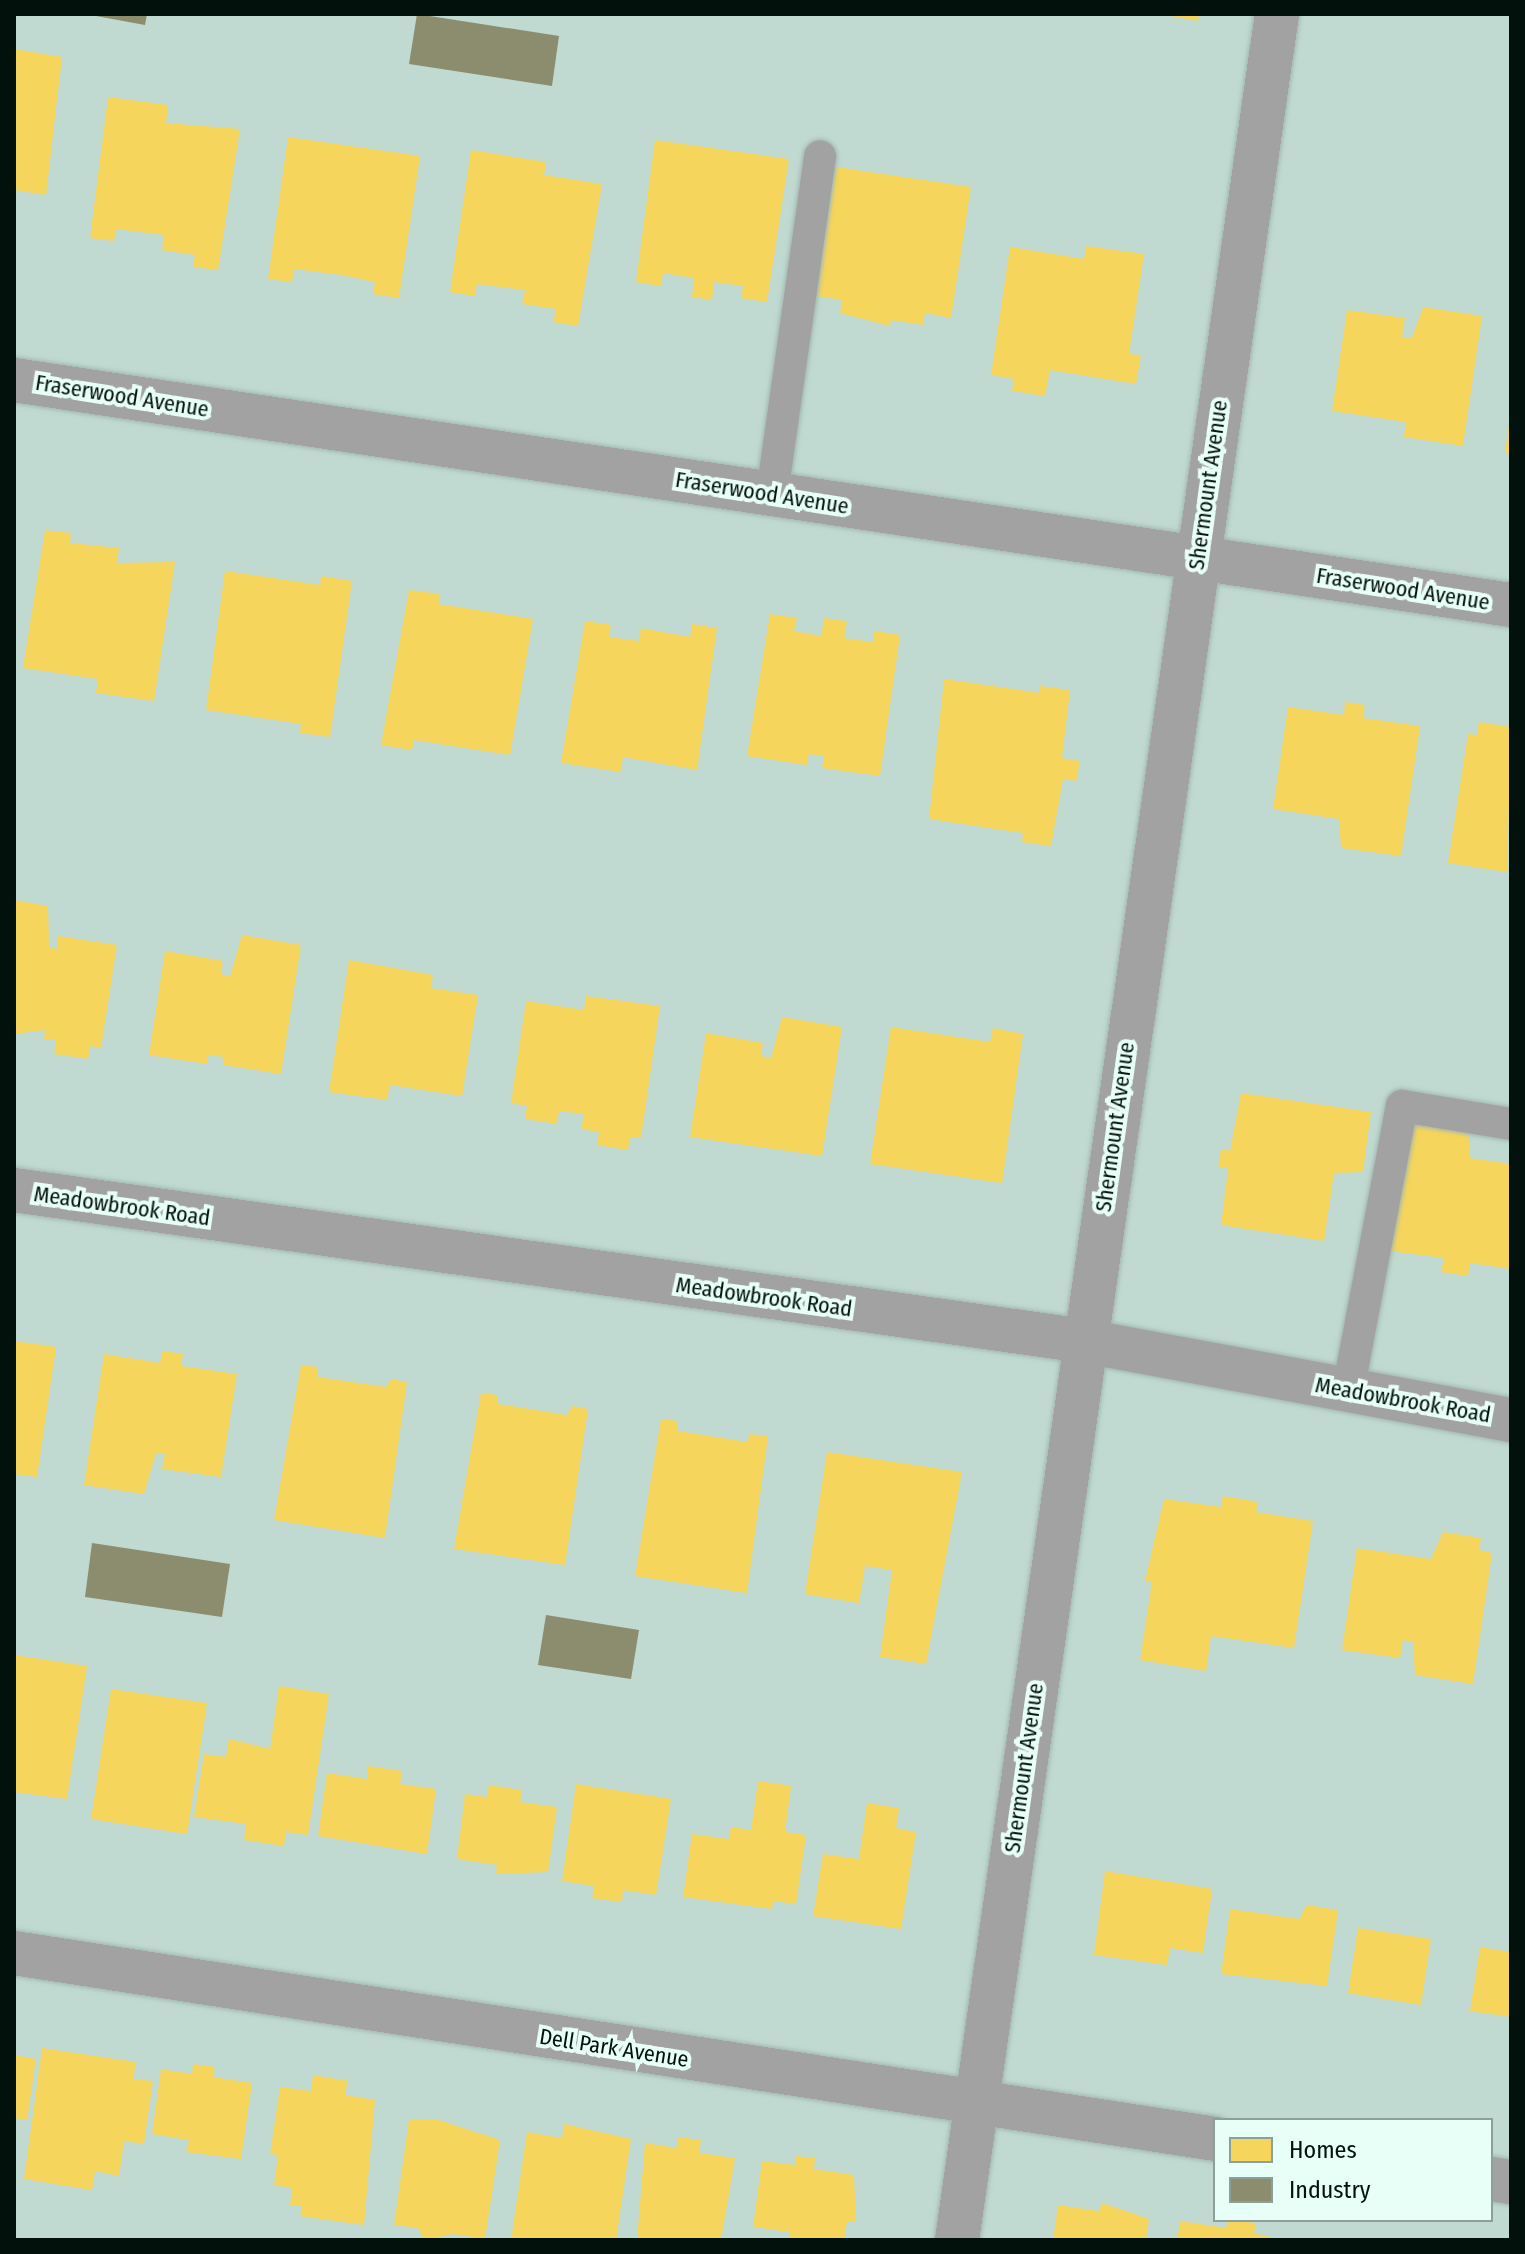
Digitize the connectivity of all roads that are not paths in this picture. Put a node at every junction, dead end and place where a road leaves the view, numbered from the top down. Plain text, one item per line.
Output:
1 (1277, 14) edge
2 (820, 156) dead end
3 (14, 380) edge
4 (772, 494) junction
5 (1197, 559) junction
6 (1511, 605) edge
7 (1511, 1124) edge
8 (14, 1190) edge
9 (1084, 1341) junction
10 (1348, 1391) junction
11 (1511, 1420) edge
12 (14, 1953) edge
13 (976, 2105) junction
14 (1213, 2139) edge
15 (957, 2240) edge

1 - 5 street, Shermount Avenue
2 - 4 lane
3 - 4 street, Fraserwood Avenue
4 - 5 street, Fraserwood Avenue
5 - 6 street, Fraserwood Avenue
5 - 9 street, Shermount Avenue
7 - 10 lane
8 - 9 street, Meadowbrook Road
9 - 10 street, Meadowbrook Road
9 - 13 street, Shermount Avenue
10 - 11 street, Meadowbrook Road
12 - 13 street, Dell Park Avenue
13 - 14 street, Dell Park Avenue
13 - 15 street, Shermount Avenue

